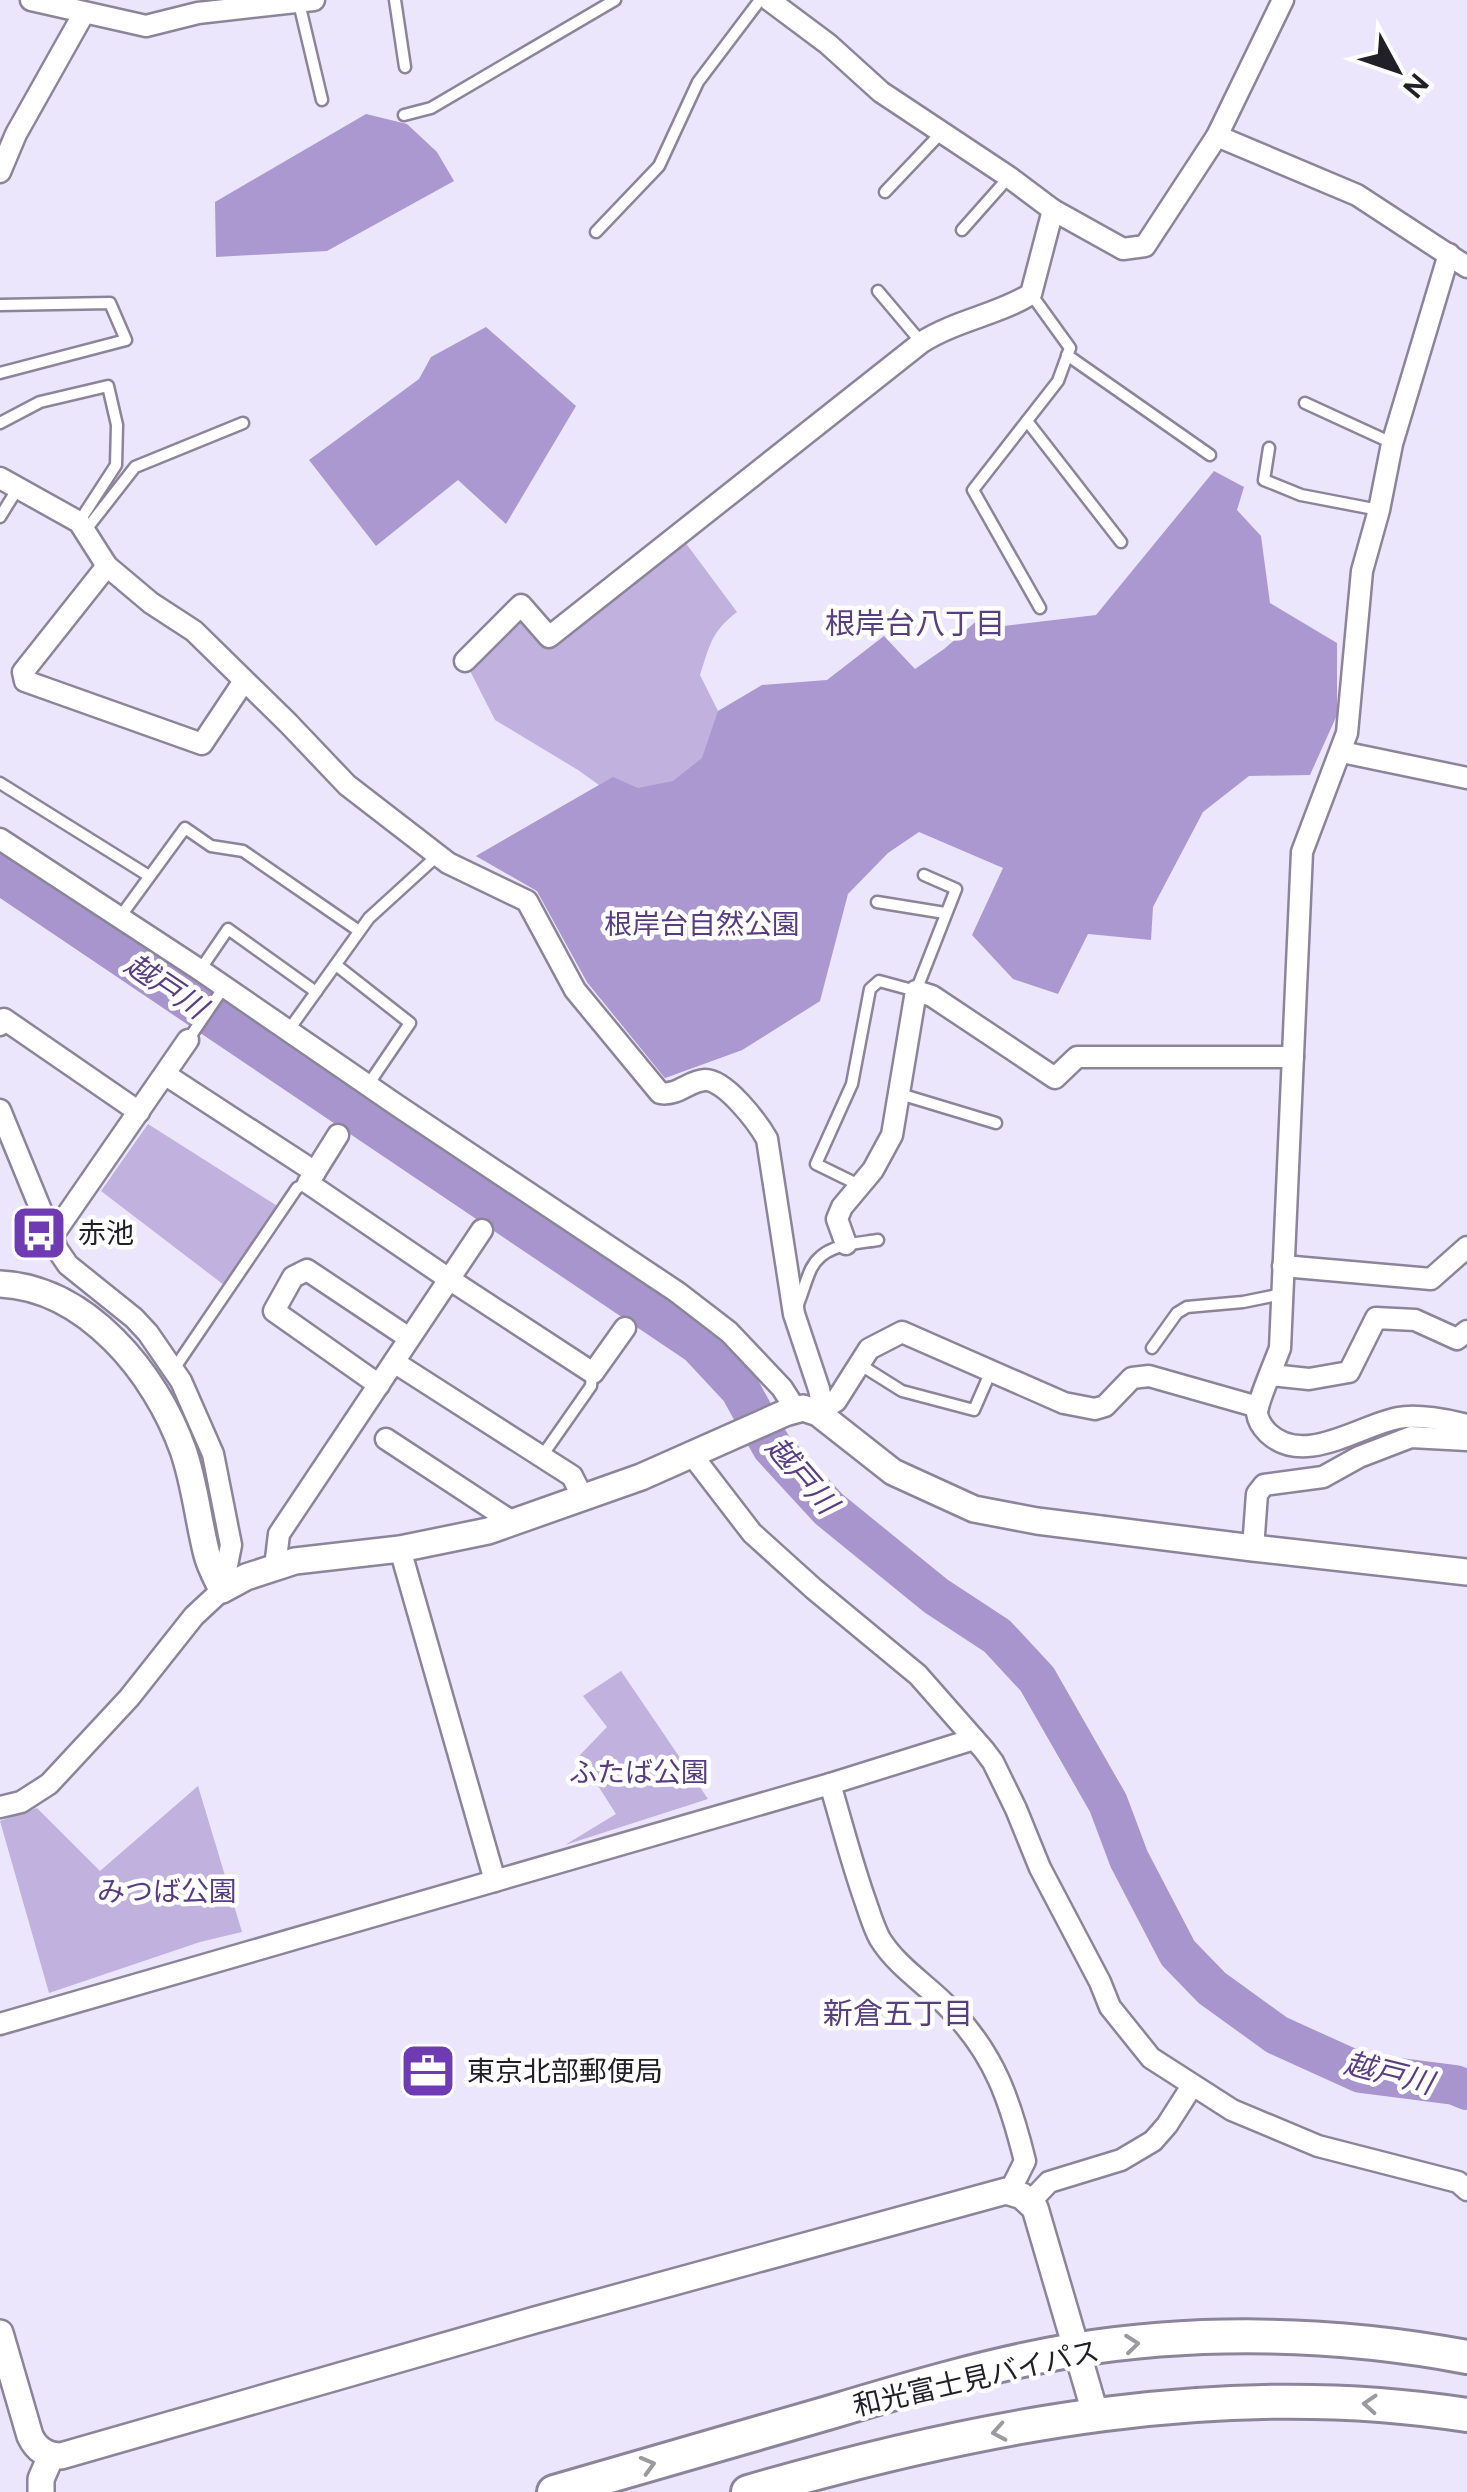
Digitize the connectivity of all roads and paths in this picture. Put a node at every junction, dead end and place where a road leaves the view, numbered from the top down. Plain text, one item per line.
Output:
1 (31, 0) edge
2 (395, 0) edge
3 (615, 0) edge
4 (760, 0) edge
5 (769, 0) edge
6 (1283, 0) edge
7 (307, 2) edge
8 (198, 7) edge
9 (84, 13) junction
10 (406, 67) dead end
11 (322, 100) dead end
12 (404, 115) dead end
13 (941, 132) junction
14 (1217, 136) junction
15 (0, 172) edge
16 (1008, 177) junction
17 (885, 192) dead end
18 (1054, 210) junction
19 (962, 230) dead end
20 (596, 232) dead end
21 (1449, 254) junction
22 (1467, 267) edge
23 (878, 291) dead end
24 (1032, 294) junction
25 (0, 305) edge
26 (922, 342) junction
27 (1067, 355) junction
28 (0, 374) edge
29 (1305, 403) dead end
30 (1027, 421) junction
31 (243, 422) dead end
32 (0, 423) edge
33 (1392, 444) junction
34 (1269, 448) dead end
35 (1210, 454) dead end
36 (9, 483) edge
37 (1378, 510) junction
38 (0, 518) edge
39 (82, 527) junction
40 (1121, 542) dead end
41 (107, 566) junction
42 (1040, 608) dead end
43 (464, 661) dead end
44 (244, 682) junction
45 (1342, 752) junction
46 (1467, 778) edge
47 (0, 782) edge
48 (0, 839) edge
49 (438, 855) junction
50 (924, 874) dead end
51 (149, 876) junction
52 (876, 902) dead end
53 (945, 913) junction
54 (119, 918) junction
55 (359, 931) junction
56 (336, 965) junction
57 (200, 970) junction
58 (916, 990) junction
59 (222, 991) junction
60 (316, 992) junction
61 (0, 1025) edge
62 (288, 1032) junction
63 (193, 1033) joint
64 (1292, 1057) junction
65 (166, 1074) junction
66 (368, 1085) junction
67 (898, 1094) junction
68 (0, 1110) edge
69 (140, 1112) junction
70 (996, 1124) dead end
71 (338, 1135) dead end
72 (311, 1177) junction
73 (859, 1185) junction
74 (482, 1230) dead end
75 (51, 1238) junction
76 (878, 1240) dead end
77 (846, 1244) junction
78 (1467, 1247) edge
79 (1283, 1266) junction
80 (449, 1279) junction
81 (0, 1284) edge
82 (1282, 1294) junction
83 (794, 1314) junction
84 (625, 1328) dead end
85 (1467, 1331) edge
86 (409, 1338) junction
87 (1152, 1348) dead end
88 (394, 1362) junction
89 (859, 1364) junction
90 (174, 1368) junction
91 (991, 1370) junction
92 (592, 1373) junction
93 (1271, 1375) junction
94 (378, 1385) junction
95 (1258, 1407) junction
96 (800, 1412) junction
97 (1467, 1425) edge
98 (386, 1438) dead end
99 (1467, 1440) edge
100 (692, 1455) junction
101 (542, 1457) junction
102 (583, 1498) junction
103 (514, 1523) junction
104 (1253, 1548) junction
105 (400, 1549) junction
106 (276, 1566) junction
107 (1467, 1572) edge
108 (222, 1590) junction
109 (974, 1739) junction
110 (830, 1784) junction
111 (0, 1807) edge
112 (495, 1881) junction
113 (0, 2024) edge
114 (1192, 2086) junction
115 (1467, 2190) edge
116 (1020, 2196) junction
117 (0, 2333) edge
118 (1075, 2350) junction
119 (1467, 2358) edge
120 (1467, 2415) edge
121 (1096, 2416) junction
122 (51, 2456) junction
123 (41, 2492) edge
124 (554, 2492) edge
125 (748, 2492) edge

1 - 9 street
2 - 10 lane
3 - 12 lane
4 - 20 lane
5 - 13 street
6 - 14 street
7 - 8 street
7 - 11 lane
8 - 9 street
9 - 15 street
13 - 16 street
13 - 17 lane
14 - 18 street
14 - 21 street
16 - 18 street
16 - 19 lane
18 - 24 street
21 - 22 street
21 - 33 street
23 - 26 lane
24 - 26 street
24 - 27 lane
25 - 28 lane
26 - 43 street
27 - 30 lane
27 - 35 lane
29 - 33 lane
30 - 40 lane
30 - 42 lane
31 - 39 lane
32 - 39 lane
33 - 37 street
34 - 37 lane
36 - 38 lane
36 - 39 street
37 - 45 street
39 - 41 street
41 - 44 street
41 - 44 street
44 - 49 street
45 - 46 street
45 - 64 street
47 - 51 lane
48 - 54 street
49 - 55 lane
49 - 83 street
50 - 53 lane
51 - 54 lane
51 - 55 lane
52 - 53 lane
53 - 58 lane
54 - 57 street
55 - 56 lane
56 - 60 lane
56 - 66 lane
57 - 59 street
57 - 60 lane
58 - 64 street
58 - 67 street
58 - 73 lane
59 - 62 street
59 - 63 lane
60 - 62 lane
61 - 69 street
62 - 66 street
63 - 65 street
64 - 79 street
65 - 69 street
65 - 72 street
66 - 96 street
67 - 70 lane
67 - 73 street
68 - 75 street
69 - 75 street
71 - 72 street
72 - 80 street
72 - 90 lane
73 - 77 street
74 - 80 street
75 - 90 street
76 - 77 lane
77 - 83 lane
78 - 79 street
79 - 82 street
80 - 86 street
80 - 92 street
81 - 108 street
82 - 87 lane
82 - 93 street
83 - 96 street
84 - 92 street
85 - 93 street
86 - 88 street
86 - 94 street
88 - 94 street
88 - 101 street
89 - 91 street
89 - 91 lane
89 - 96 street
90 - 108 street
91 - 95 street
92 - 101 lane
93 - 95 street
94 - 106 street
95 - 97 street
96 - 100 street
96 - 104 street
98 - 103 street
99 - 104 street
100 - 102 street
100 - 109 street
101 - 102 street
102 - 103 street
103 - 105 street
104 - 107 street
105 - 106 street
105 - 112 street
106 - 108 street
108 - 111 street
109 - 110 street
109 - 114 street
110 - 112 street
110 - 116 street
112 - 113 street
114 - 115 street
114 - 116 street
116 - 118 street
116 - 122 street
117 - 122 street
118 -> 119 highway, 和光富士見バイパス
118 - 121 street
124 -> 118 highway, 和光富士見バイパス
120 -> 121 highway, 和光富士見バイパス
121 -> 125 highway, 和光富士見バイパス
122 - 123 street

